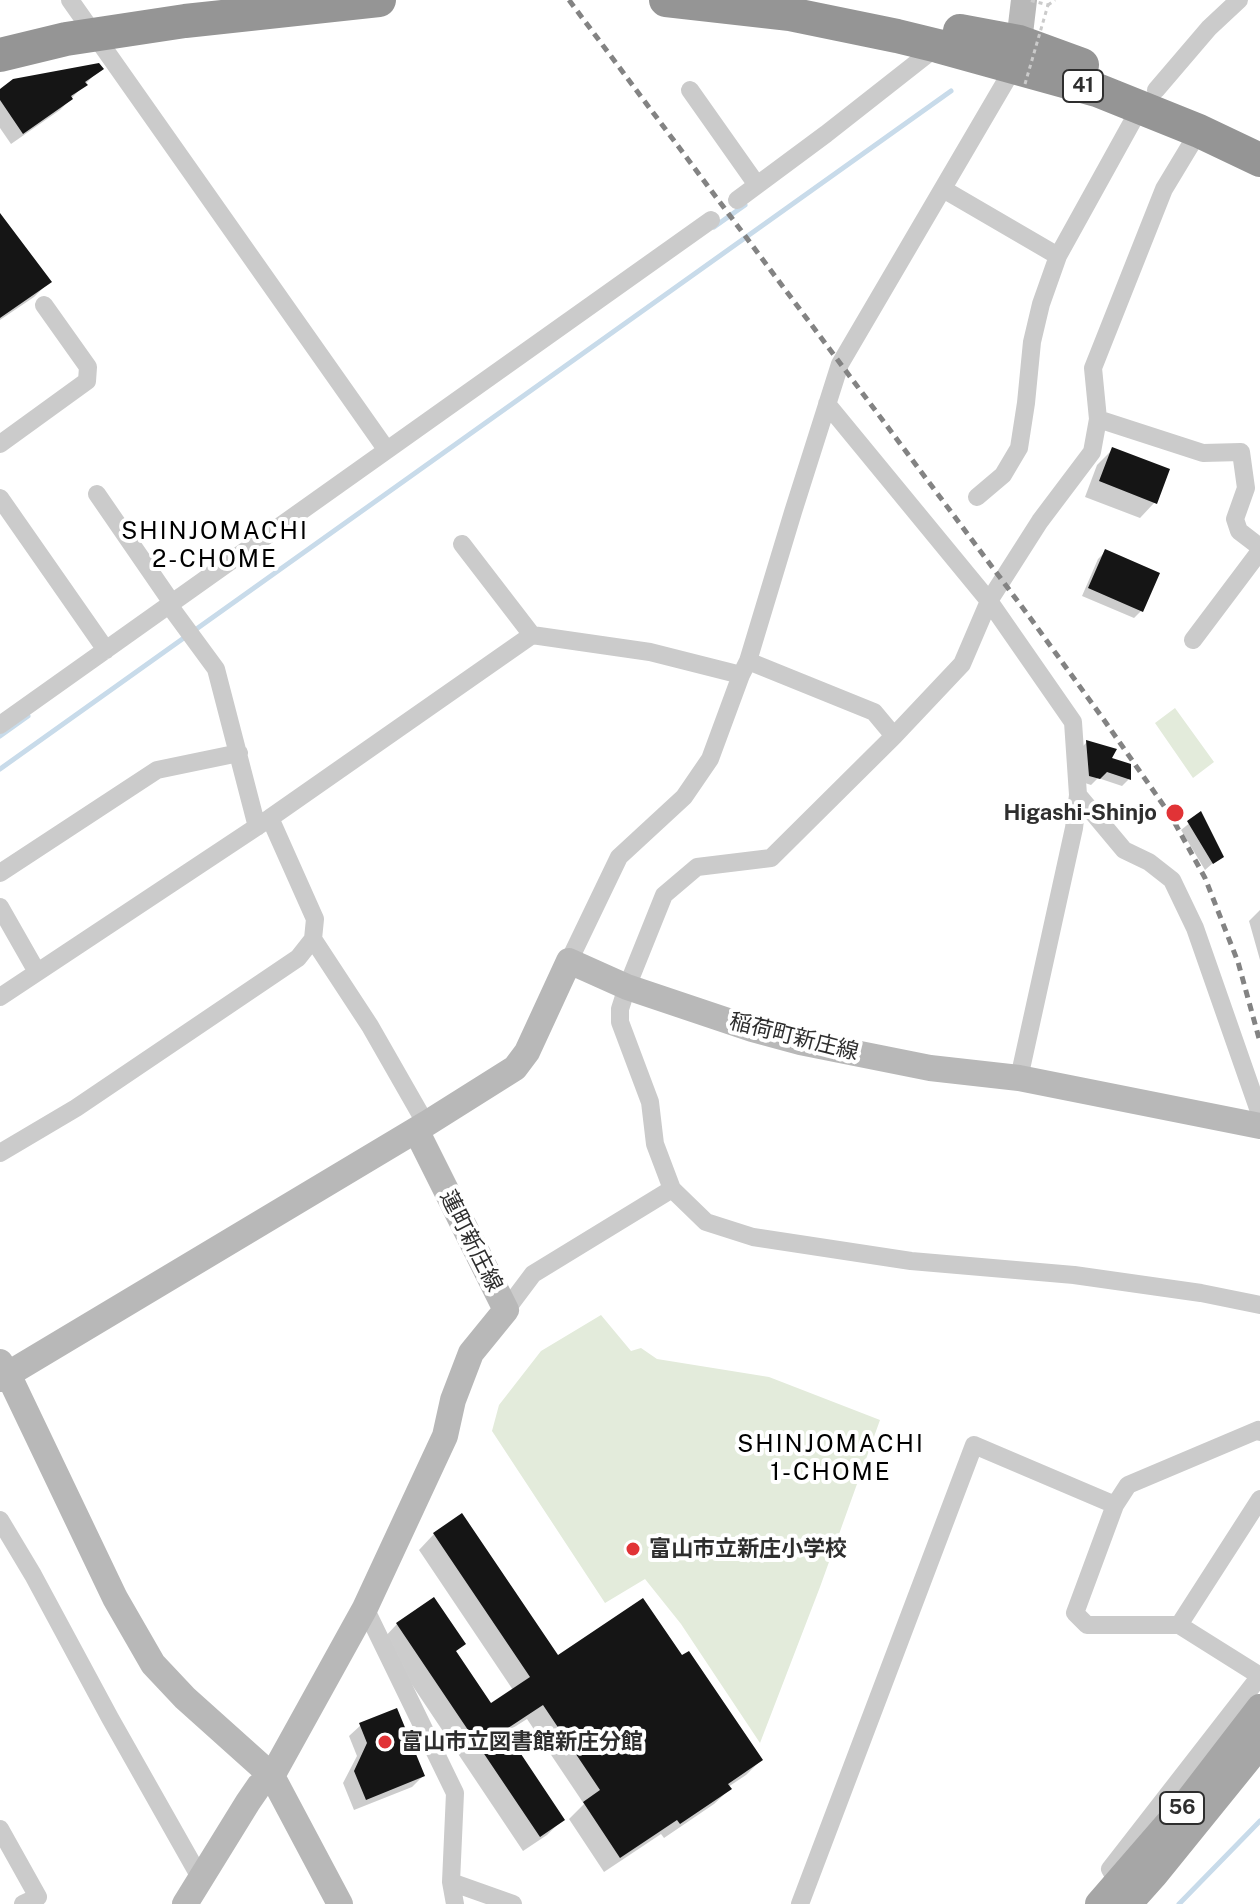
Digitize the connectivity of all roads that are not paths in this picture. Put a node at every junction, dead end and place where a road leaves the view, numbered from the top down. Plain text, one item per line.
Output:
1 (70, 0) edge
2 (222, 0) edge
3 (379, 0) edge
4 (666, 0) edge
5 (811, 0) edge
6 (1239, 0) edge
7 (1034, 2) edge
8 (899, 26) junction
9 (0, 36) edge
10 (938, 46) junction
11 (0, 55) edge
12 (1019, 65) junction
13 (690, 90) dead end
14 (1149, 98) junction
15 (1199, 131) junction
16 (1260, 138) edge
17 (1260, 160) edge
18 (757, 185) junction
19 (943, 189) junction
20 (737, 200) dead end
21 (711, 220) dead end
22 (1058, 256) junction
23 (44, 305) dead end
24 (827, 404) junction
25 (1098, 419) junction
26 (0, 444) edge
27 (386, 449) junction
28 (97, 494) dead end
29 (977, 497) dead end
30 (0, 498) edge
31 (462, 544) dead end
32 (1260, 549) edge
33 (989, 601) junction
34 (171, 606) junction
35 (532, 635) junction
36 (1193, 640) dead end
37 (106, 650) junction
38 (744, 668) junction
39 (0, 725) edge
40 (894, 736) junction
41 (239, 753) junction
42 (1078, 795) junction
43 (263, 823) junction
44 (0, 873) edge
45 (0, 907) edge
46 (313, 939) junction
47 (569, 961) junction
48 (37, 972) junction
49 (627, 987) junction
50 (0, 997) edge
51 (1019, 1078) junction
52 (1260, 1114) edge
53 (1260, 1126) edge
54 (421, 1127) junction
55 (0, 1153) edge
56 (672, 1189) junction
57 (1260, 1305) edge
58 (506, 1310) junction
59 (3, 1372) edge
60 (1260, 1432) edge
61 (1260, 1499) edge
62 (1115, 1505) junction
63 (0, 1520) edge
64 (365, 1608) junction
65 (1179, 1625) junction
66 (1260, 1708) edge
67 (1260, 1744) edge
68 (272, 1776) junction
69 (0, 1829) edge
70 (201, 1879) junction
71 (451, 1882) junction
72 (1123, 1893) edge
73 (23, 1904) edge
74 (185, 1904) edge
75 (340, 1904) edge
76 (455, 1904) edge
77 (513, 1904) edge
78 (800, 1904) edge
79 (1099, 1904) edge

1 - 27 street
2 - 9 highway
3 - 11 highway, bridge
4 - 8 highway, 41
5 - 8 highway, 41
6 - 14 street
7 - 12 main road
8 - 10 highway, 41
8 - 12 highway, 41
10 - 12 highway, 41
10 - 18 street
12 - 14 highway, 41
12 - 19 street
13 - 18 street
14 - 15 highway, 41
14 - 16 highway, 41
14 - 22 street
15 - 17 highway, 41
15 - 25 street
18 - 20 street
19 - 22 street
19 - 24 street
21 - 27 street
22 - 29 street
23 - 26 street
24 - 33 street
24 - 38 street
25 - 32 street
25 - 33 street
27 - 34 street
28 - 34 street
30 - 37 street
31 - 35 street
32 - 36 street
33 - 40 street
33 - 42 street
34 - 37 street
34 - 41 street
35 - 38 street
35 - 43 street
37 - 39 street
38 - 40 street
38 - 47 street
40 - 49 street
41 - 43 street
41 - 44 street
42 - 51 street
42 - 52 street
43 - 46 street
43 - 48 street
45 - 48 street
46 - 54 street
46 - 55 street
47 - 49 main road, 稲荷町新庄線
47 - 54 main road
48 - 50 street
49 - 51 main road, 稲荷町新庄線
49 - 56 street
51 - 53 main road, 稲荷町新庄線
54 - 58 main road, 蓮町新庄線
54 - 59 main road
56 - 57 street
56 - 58 street
58 - 64 main road, 蓮町新庄線
59 - 68 main road
60 - 62 street
61 - 65 street
62 - 65 street
62 - 78 street
63 - 70 street
64 - 68 main road, 蓮町新庄線
64 - 71 street
65 - 72 street
66 - 72 main road, 56
67 - 72 main road, 56
68 - 70 main road, 蓮町新庄線
68 - 75 main road
69 - 73 street
70 - 74 main road, 蓮町新庄線
71 - 76 street
71 - 77 street
72 - 79 main road, 56

